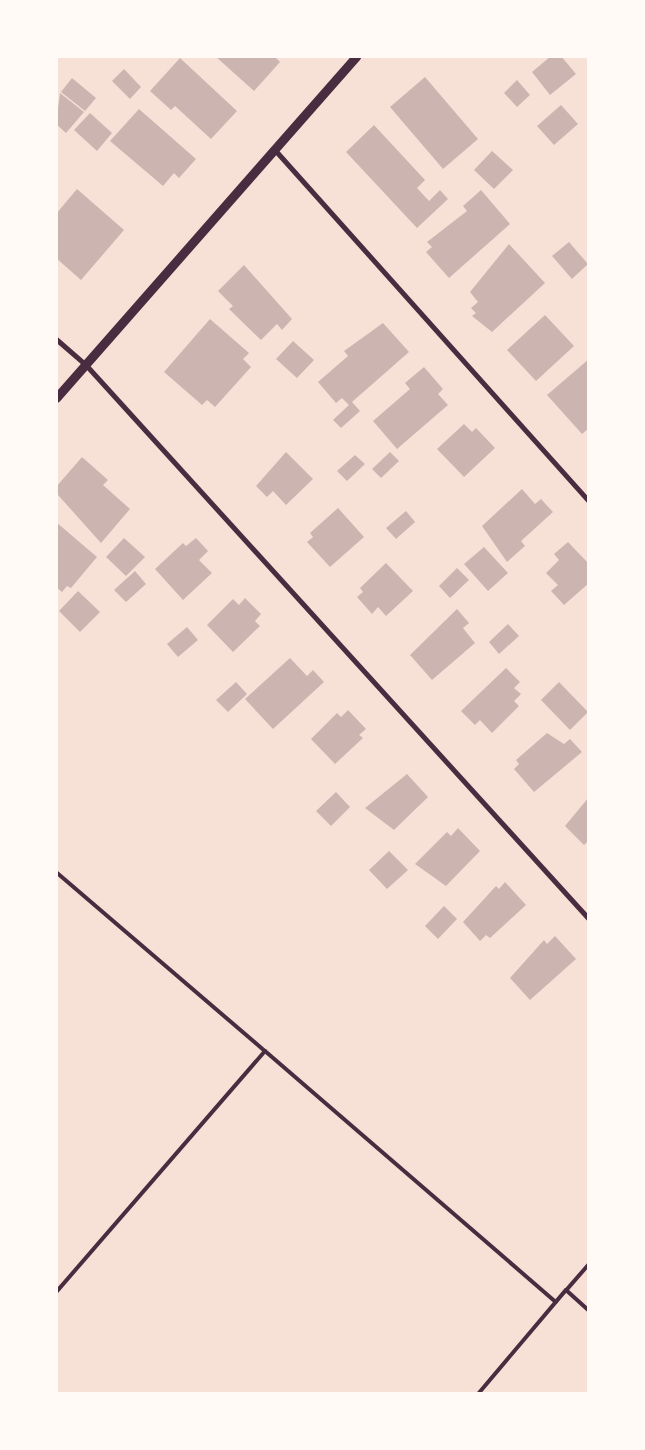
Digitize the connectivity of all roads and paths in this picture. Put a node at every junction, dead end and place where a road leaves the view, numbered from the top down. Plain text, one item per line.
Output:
1 (356, 56) edge
2 (274, 149) junction
3 (56, 339) edge
4 (85, 364) junction
5 (56, 398) edge
6 (589, 500) edge
7 (56, 872) edge
8 (589, 919) edge
9 (265, 1051) junction
10 (589, 1264) edge
11 (566, 1290) junction
12 (56, 1292) edge
13 (556, 1302) junction
14 (589, 1311) edge
15 (478, 1394) edge

1 - 2 street
2 - 4 street
2 - 6 street
3 - 4 street
4 - 5 street
4 - 8 street
7 - 9 lane
9 - 12 lane
9 - 13 lane
10 - 11 lane
11 - 13 lane
11 - 14 lane
13 - 15 lane

